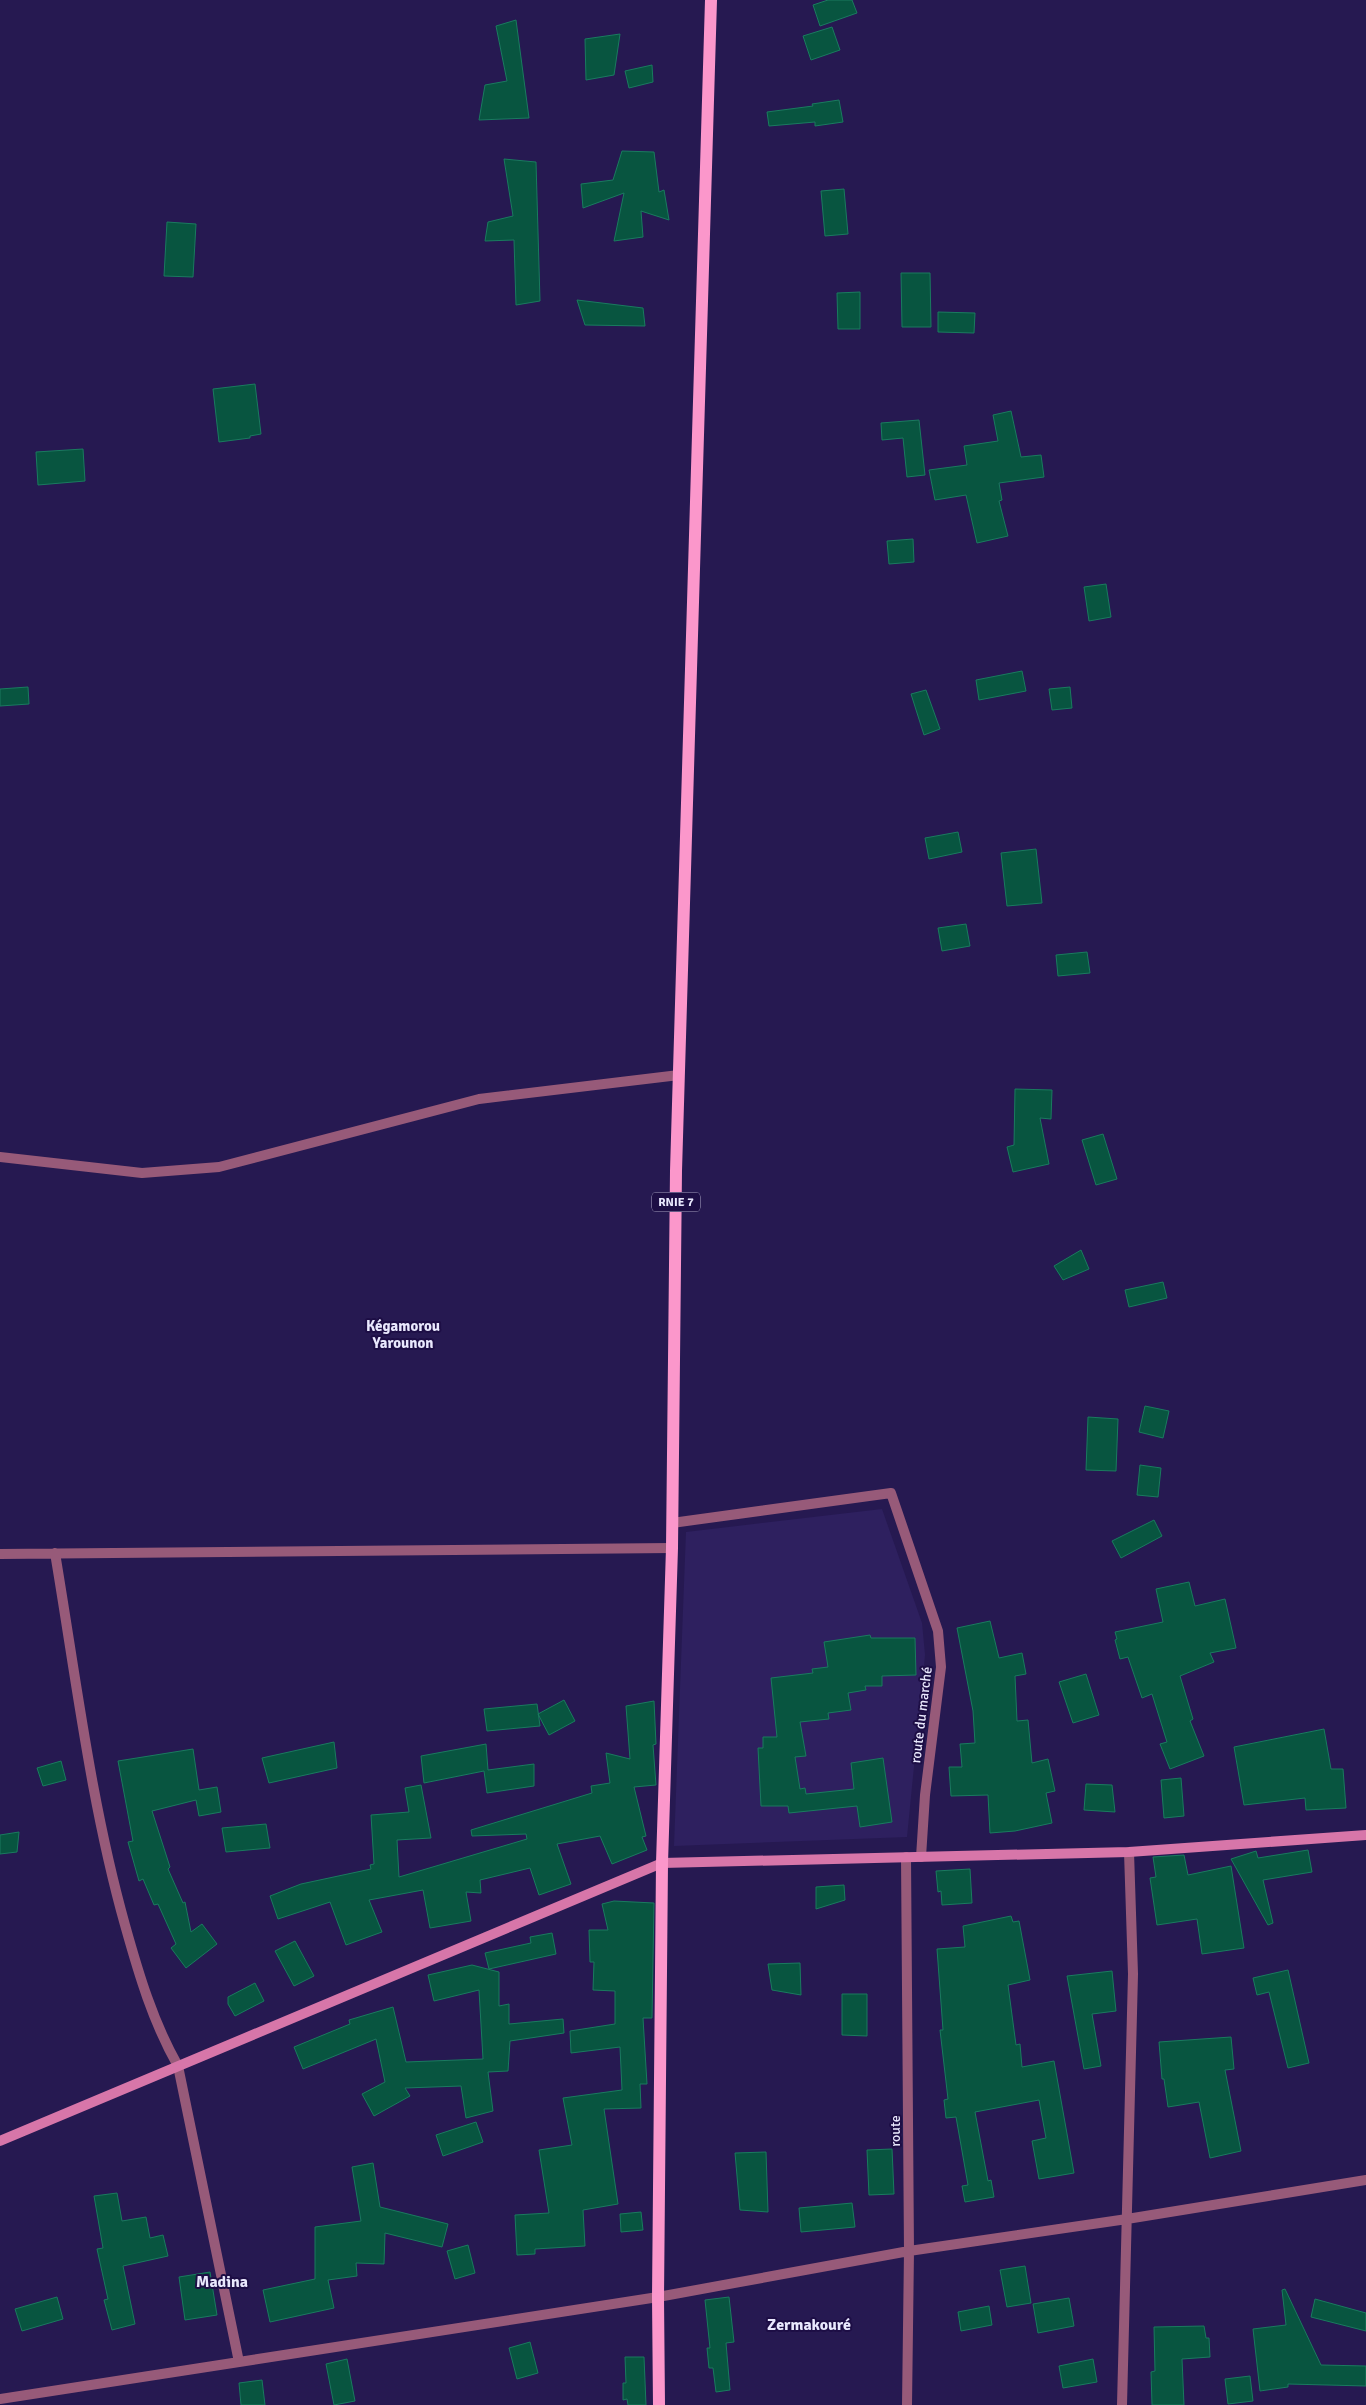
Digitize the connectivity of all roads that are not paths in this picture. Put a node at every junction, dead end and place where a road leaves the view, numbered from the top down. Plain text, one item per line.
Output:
1 (711, 0) edge
2 (679, 1075) junction
3 (0, 1157) edge
4 (672, 1523) junction
5 (672, 1548) junction
6 (55, 1553) junction
7 (0, 1554) edge
8 (1366, 1835) edge
9 (1129, 1852) junction
10 (921, 1857) junction
11 (906, 1858) junction
12 (662, 1863) junction
13 (178, 2066) junction
14 (0, 2142) edge
15 (1366, 2180) edge
16 (1127, 2219) junction
17 (909, 2251) junction
18 (658, 2297) junction
19 (240, 2362) junction
20 (0, 2399) edge
21 (659, 2405) edge
22 (907, 2405) edge
23 (1122, 2405) edge

1 - 2 main road, RNIE 7
2 - 3 street
2 - 4 main road, RNIE 7
4 - 5 main road, RNIE 7
4 - 10 street, route du marché
5 - 6 street
5 - 12 main road, RNIE 7
6 - 7 street
6 - 13 street
8 - 9 street
9 - 10 street
9 - 16 street
10 - 11 street
11 - 12 street
11 - 17 street, route
12 - 13 street
12 - 18 main road, RNIE 7
13 - 14 street
13 - 19 street
15 - 16 street
16 - 17 street
16 - 23 street
17 - 18 street
17 - 22 street, route
18 - 19 street
18 - 21 main road, RNIE 7
19 - 20 street

